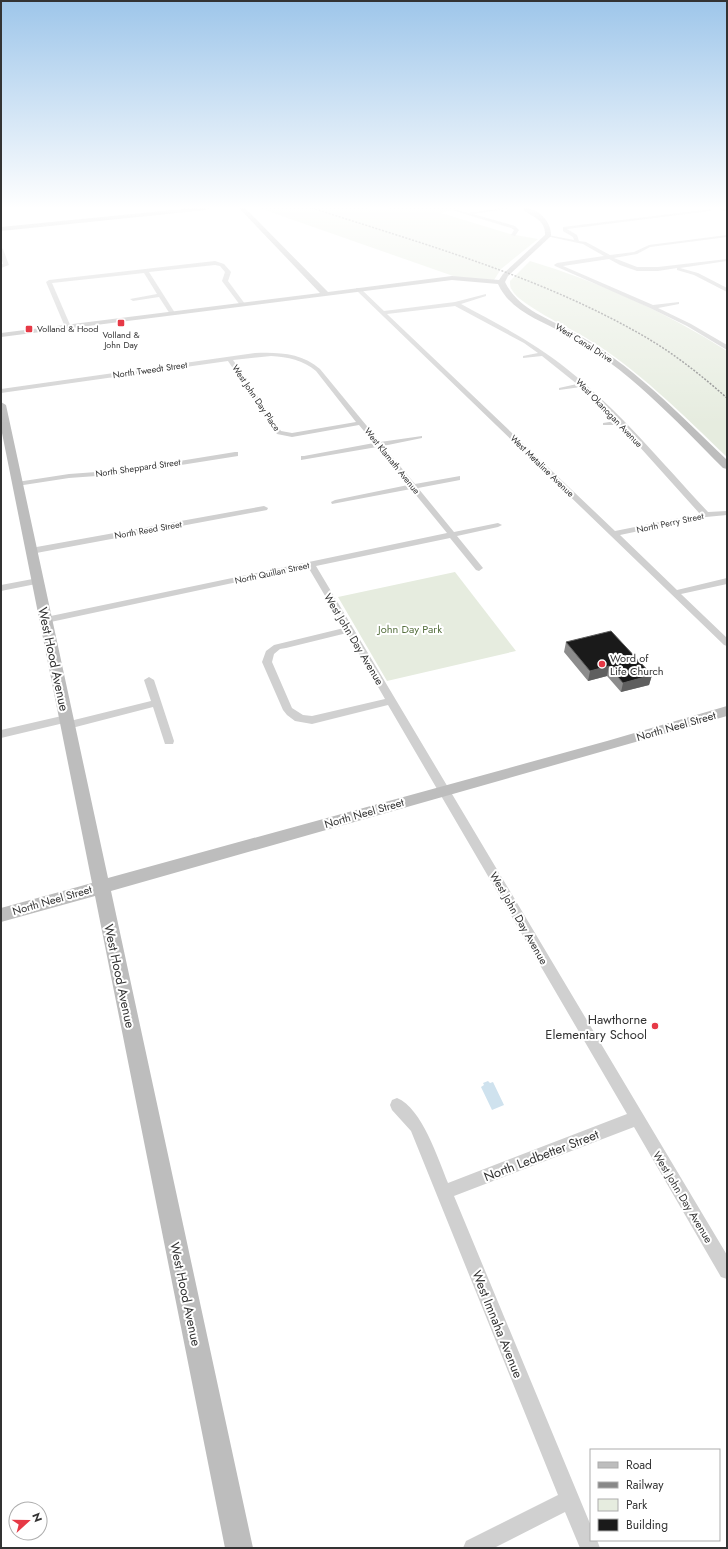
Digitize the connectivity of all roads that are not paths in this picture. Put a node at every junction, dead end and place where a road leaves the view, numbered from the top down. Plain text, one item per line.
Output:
1 (64, 280) edge
2 (152, 280) edge
3 (226, 280) edge
4 (313, 280) edge
5 (429, 280) edge
6 (478, 280) edge
7 (591, 280) edge
8 (708, 280) edge
9 (501, 282) joint
10 (358, 289) junction
11 (727, 290) edge
12 (325, 293) junction
13 (161, 295) junction
14 (484, 295) dead end
15 (133, 299) dead end
16 (677, 303) dead end
17 (242, 304) junction
18 (456, 304) junction
19 (652, 307) junction
20 (172, 313) junction
21 (383, 313) junction
22 (68, 326) junction
23 (500, 327) junction
24 (488, 330) dead end
25 (1, 335) edge
26 (727, 348) edge
27 (544, 354) junction
28 (525, 357) dead end
29 (229, 358) junction
30 (300, 359) joint
31 (583, 385) junction
32 (561, 389) dead end
33 (1, 391) edge
34 (1, 405) edge
35 (361, 423) junction
36 (620, 423) junction
37 (605, 424) dead end
38 (420, 437) dead end
39 (378, 444) junction
40 (235, 454) dead end
41 (304, 458) dead end
42 (659, 465) junction
43 (648, 466) dead end
44 (727, 466) edge
45 (456, 478) dead end
46 (18, 484) junction
47 (412, 486) junction
48 (334, 502) dead end
49 (264, 508) dead end
50 (727, 513) edge
51 (706, 515) junction
52 (498, 525) dead end
53 (614, 534) junction
54 (453, 535) junction
55 (32, 551) junction
56 (311, 565) junction
57 (479, 568) dead end
58 (38, 581) junction
59 (727, 581) edge
60 (1, 588) edge
61 (675, 593) junction
62 (46, 620) junction
63 (349, 630) junction
64 (727, 643) edge
65 (149, 680) dead end
66 (391, 701) junction
67 (156, 703) junction
68 (727, 712) edge
69 (67, 722) junction
70 (1, 734) edge
71 (169, 741) dead end
72 (444, 790) junction
73 (101, 886) junction
74 (1, 914) edge
75 (397, 1105) dead end
76 (637, 1118) junction
77 (444, 1192) junction
78 (727, 1271) edge
79 (570, 1499) junction
80 (239, 1548) edge
81 (473, 1548) edge
82 (590, 1548) edge

1 - 22 street
2 - 13 street
3 - 17 street
4 - 12 street
5 - 10 street
6 - 9 street
7 - 19 street
8 - 11 street
9 - 44 street, West Canal Drive
10 - 12 street
10 - 21 street, West Metaline Avenue
12 - 17 street
13 - 15 street
13 - 20 street
14 - 18 street
16 - 19 street
17 - 20 street
18 - 21 street
18 - 23 street, West Okanogan Avenue
19 - 26 street
20 - 22 street
21 - 53 street, West Metaline Avenue
22 - 25 street
23 - 24 street
23 - 27 street, West Okanogan Avenue
27 - 28 street
27 - 31 street, West Okanogan Avenue
29 - 30 street, North Tweedt Street
29 - 33 street, North Tweedt Street
29 - 35 street, West John Day Place
30 - 35 street, West Klamath Avenue
31 - 32 street
31 - 36 street, West Okanogan Avenue
34 - 46 street, West Hood Avenue
35 - 39 street, West Klamath Avenue
36 - 37 street
36 - 42 street, West Okanogan Avenue
38 - 39 street
39 - 41 street
39 - 47 street, West Klamath Avenue
40 - 46 street, North Sheppard Street
42 - 43 street
42 - 51 street, West Okanogan Avenue
45 - 47 street
46 - 55 street, West Hood Avenue
47 - 48 street
47 - 54 street, West Klamath Avenue
49 - 55 street, North Reed Street
50 - 51 street, North Perry Street
51 - 53 street, North Perry Street
52 - 54 street, North Quillan Street
53 - 61 street, West Metaline Avenue
54 - 56 street, North Quillan Street
54 - 57 street, West Klamath Avenue
55 - 58 street, West Hood Avenue
56 - 62 street, North Quillan Street
56 - 63 street, West John Day Avenue
58 - 60 street
58 - 62 street, West Hood Avenue
59 - 61 street
61 - 64 street, West Metaline Avenue
62 - 69 street, West Hood Avenue
63 - 66 street, West John Day Avenue
63 - 66 street
65 - 67 street
66 - 72 street, West John Day Avenue
67 - 69 street
67 - 71 street
68 - 72 street, North Neel Street
69 - 70 street
69 - 73 street, West Hood Avenue
72 - 73 street, North Neel Street
72 - 76 street, West John Day Avenue
73 - 74 street, North Neel Street
73 - 80 street, West Hood Avenue
75 - 77 street, West Imnaha Avenue
76 - 77 street, North Ledbetter Street
76 - 78 street, West John Day Avenue
77 - 79 street, West Imnaha Avenue
79 - 81 street
79 - 82 street, West Imnaha Avenue

